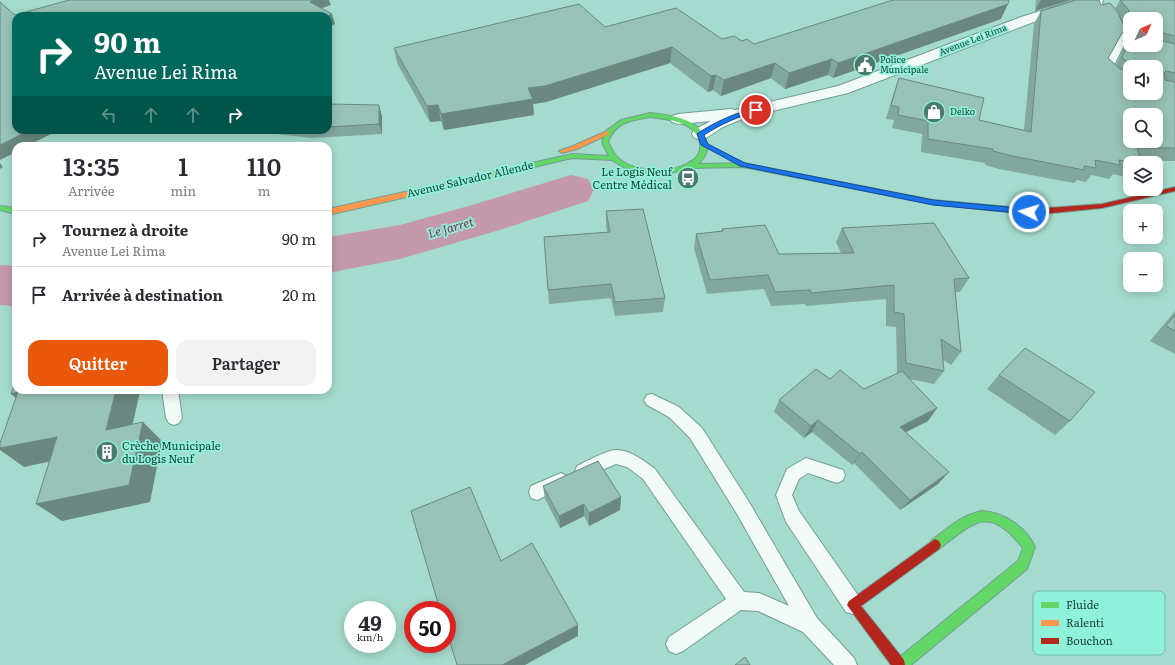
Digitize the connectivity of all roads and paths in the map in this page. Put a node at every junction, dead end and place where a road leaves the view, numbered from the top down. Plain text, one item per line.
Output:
1 (1089, 0) edge
2 (1099, 0) edge
3 (1123, 37) edge
4 (1123, 46) edge
5 (1123, 81) edge
6 (742, 114) junction
7 (678, 119) junction
8 (607, 133) junction
9 (703, 140) junction
10 (714, 150) dead end
11 (725, 156) dead end
12 (613, 158) junction
13 (743, 165) junction
14 (690, 166) junction
15 (474, 169) dead end
16 (1175, 189) edge
17 (0, 201) edge
18 (12, 201) edge
19 (0, 208) edge
20 (12, 210) edge
21 (332, 211) edge
22 (171, 394) edge
23 (652, 400) dead end
24 (174, 418) dead end
25 (837, 475) dead end
26 (537, 492) dead end
27 (739, 601) junction
28 (853, 605) junction
29 (810, 625) junction
30 (676, 644) dead end
31 (847, 665) edge
32 (900, 665) edge

1 - 6 street, Avenue Lei Rima
2 - 3 lane
4 - 5 lane
6 - 7 street, Avenue Lei Rima
6 - 9 street, Avenue Lei Rima
7 - 8 main road
7 - 9 main road
8 - 12 main road
8 - 15 main road, Avenue Salvador Allende
9 - 10 main road
9 - 14 main road
11 - 13 main road
12 - 14 main road
12 - 21 main road, Avenue Salvador Allende
13 - 14 main road
13 - 16 main road
17 - 18 main road
19 - 20 main road
22 - 24 lane
23 - 29 lane
25 - 28 lane
26 - 27 lane
27 - 29 lane
27 - 30 lane
28 - 32 main road
28 - 32 main road
29 - 31 lane

